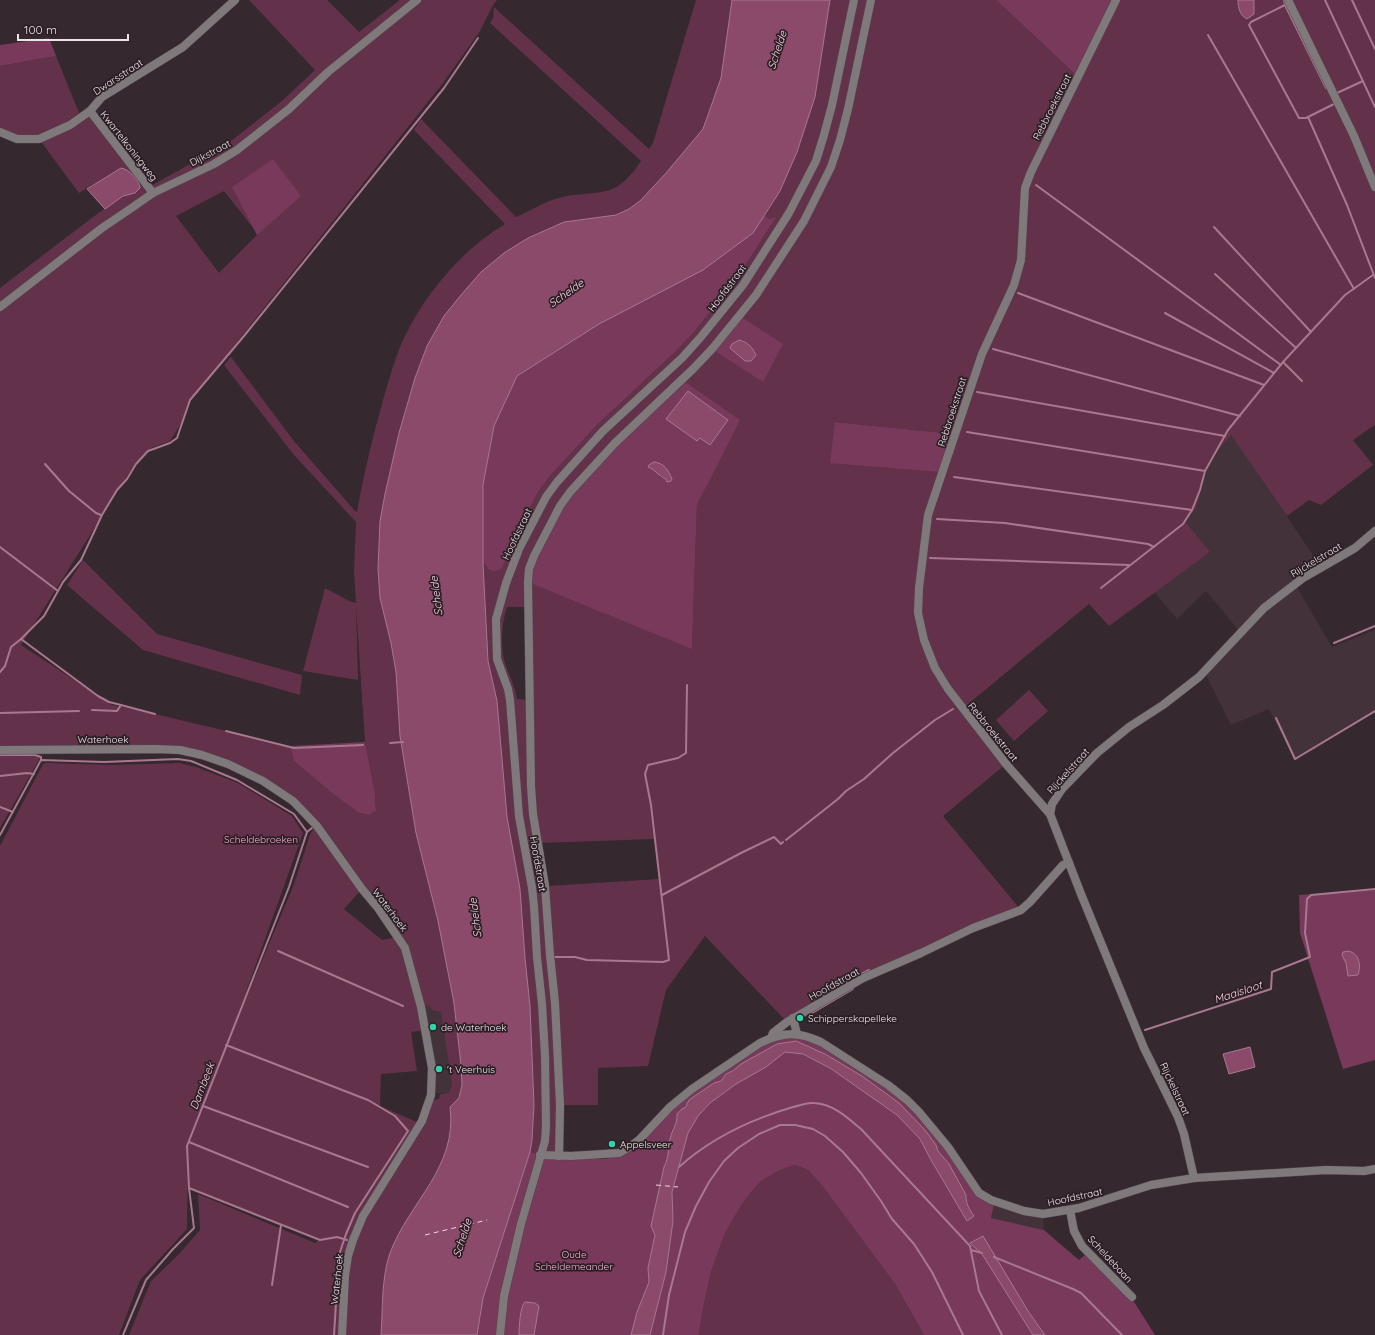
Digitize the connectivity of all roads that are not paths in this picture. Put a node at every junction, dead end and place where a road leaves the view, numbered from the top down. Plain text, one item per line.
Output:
1 (235, 0) edge
2 (417, 0) edge
3 (854, 0) edge
4 (871, 0) edge
5 (1116, 0) edge
6 (1288, 0) edge
7 (90, 111) junction
8 (0, 132) edge
9 (1375, 187) edge
10 (153, 193) junction
11 (0, 307) edge
12 (1375, 531) edge
13 (0, 750) edge
14 (1050, 814) junction
15 (1069, 863) junction
16 (793, 1018) junction
17 (797, 1034) junction
18 (771, 1038) junction
19 (540, 1155) junction
20 (559, 1156) junction
21 (1375, 1169) edge
22 (1194, 1178) junction
23 (1070, 1210) junction
24 (1132, 1297) dead end
25 (342, 1335) edge
26 (500, 1335) edge

1 - 7 street, Dwarsstraat
2 - 10 street, Dijkstraat
3 - 19 street, Hoofdstraat
4 - 20 street, Hoofdstraat
5 - 14 street, Rebbroekstraat
6 - 9 street
7 - 8 street, Dwarsstraat
7 - 10 street, Kwartelkoningweg
10 - 11 street, Dijkstraat
12 - 14 street, Rijckelstraat
13 - 25 street, Waterhoek
14 - 15 street, Rijckelstraat
15 - 16 street, Hoofdstraat
15 - 22 street, Rijckelstraat
16 - 17 street
16 - 18 street, Hoofdstraat
17 - 18 street, Hoofdstraat
17 - 23 street, Hoofdstraat
18 - 20 street, Hoofdstraat
19 - 20 street, Hoofdstraat
19 - 26 street
21 - 22 street, Hoofdstraat
22 - 23 street, Hoofdstraat
23 - 24 street, Scheldebaan

